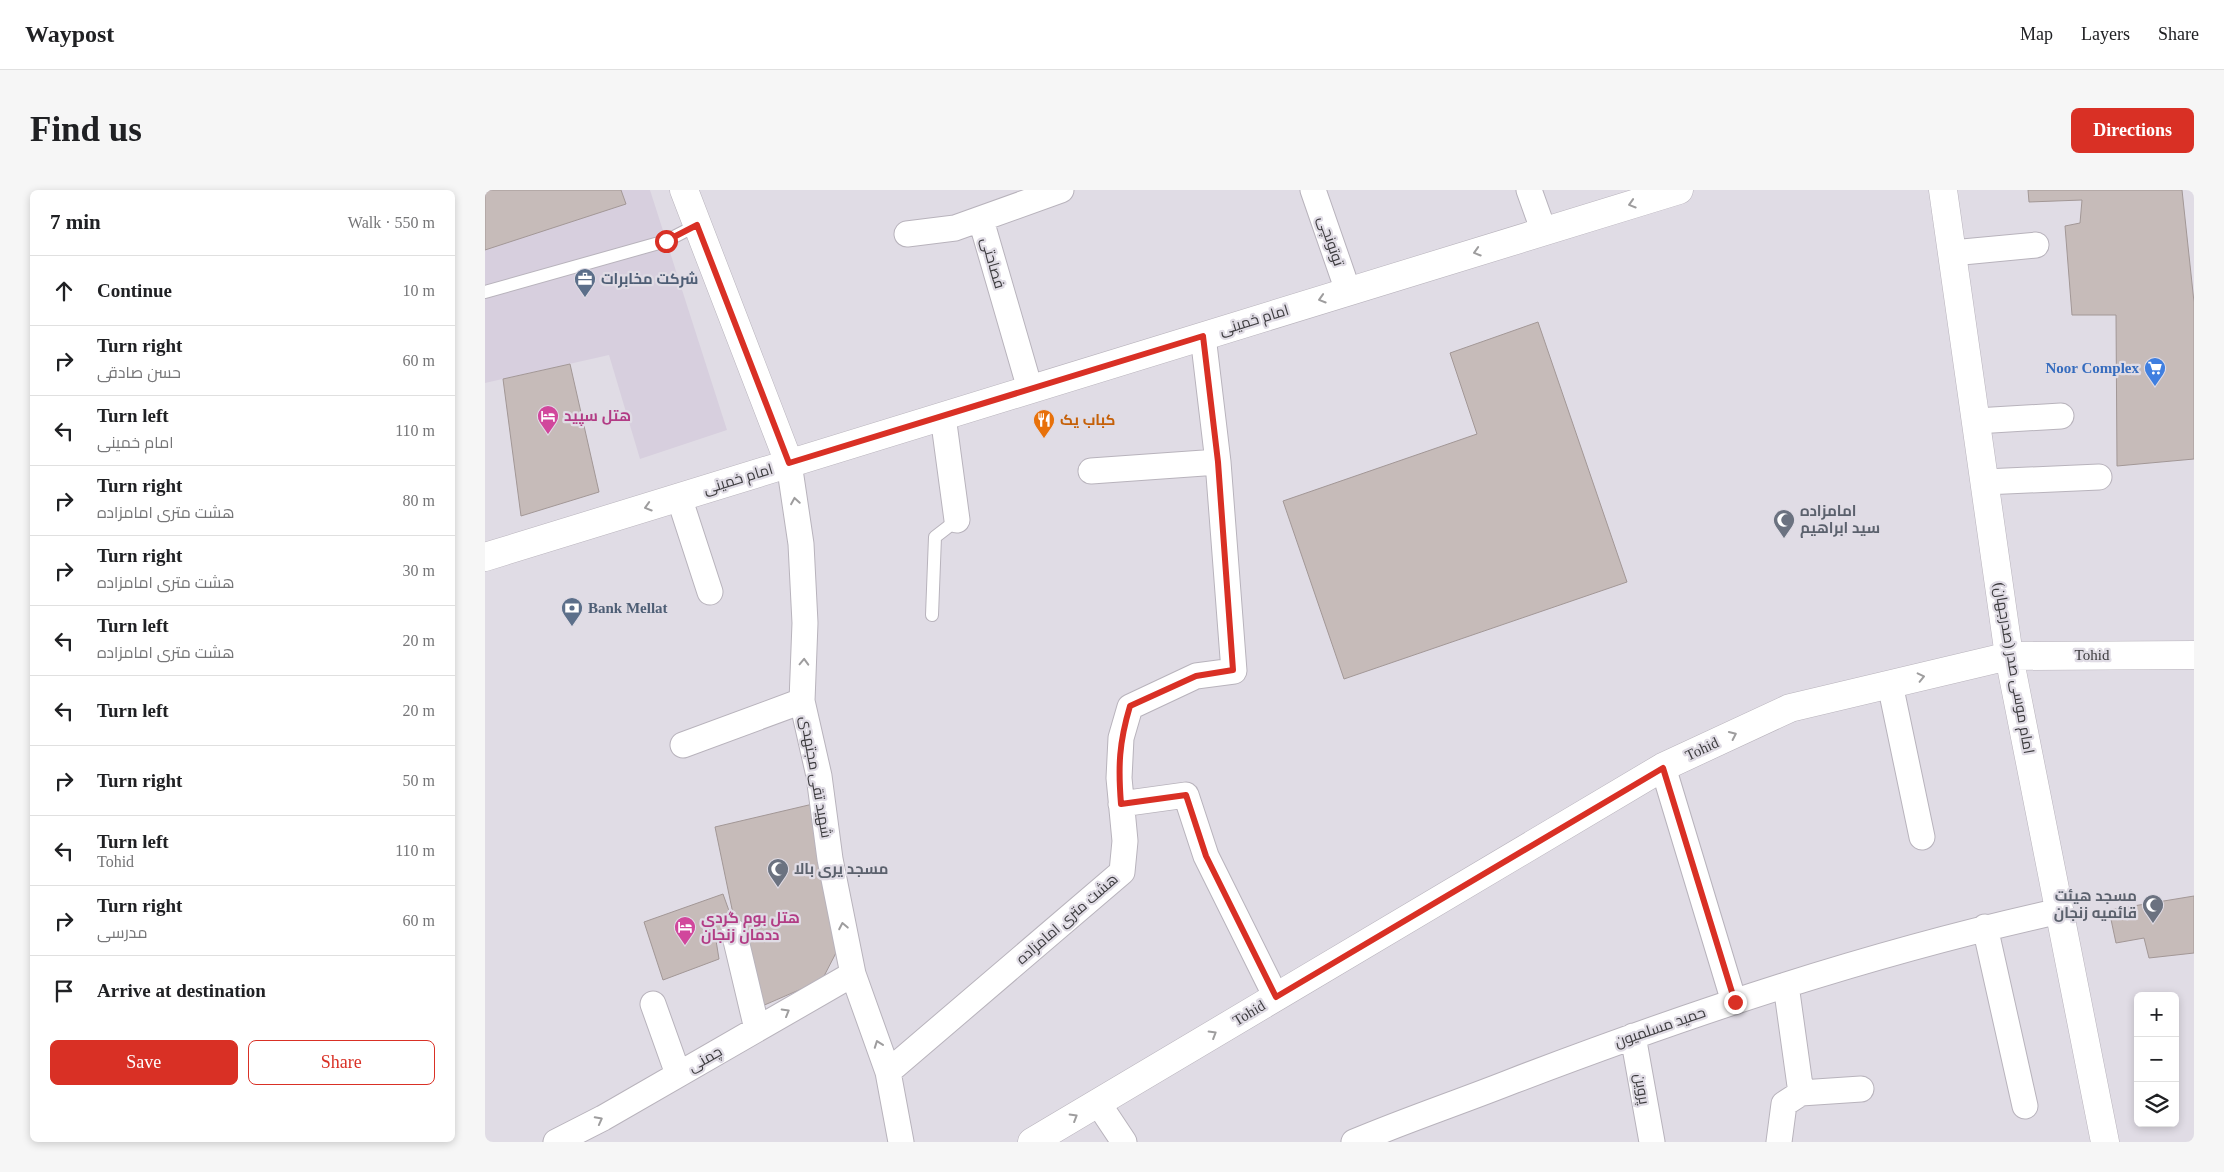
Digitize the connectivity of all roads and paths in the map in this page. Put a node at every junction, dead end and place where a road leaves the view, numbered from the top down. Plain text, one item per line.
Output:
1 (684, 190) edge
2 (1061, 190) edge
3 (1313, 190) edge
4 (1529, 190) edge
5 (1679, 190) edge
6 (1943, 190) edge
7 (981, 220) junction
8 (697, 225) junction
9 (1544, 232) junction
10 (907, 234) dead end
11 (2037, 245) dead end
12 (1952, 253) junction
13 (1348, 291) junction
14 (485, 292) edge
15 (1203, 336) junction
16 (1030, 389) junction
17 (943, 416) junction
18 (2061, 416) dead end
19 (1976, 421) junction
20 (1218, 462) junction
21 (789, 463) junction
22 (1091, 471) dead end
23 (2099, 477) dead end
24 (1984, 482) junction
25 (679, 497) junction
26 (957, 520) joint
27 (485, 557) edge
28 (709, 592) dead end
29 (932, 615) dead end
30 (2194, 655) edge
31 (2009, 656) junction
32 (1890, 684) junction
33 (802, 701) junction
34 (683, 745) dead end
35 (1663, 768) junction
36 (1121, 804) junction
37 (1922, 837) dead end
38 (2060, 911) junction
39 (1985, 927) junction
40 (733, 932) dead end
41 (853, 974) junction
42 (1786, 986) junction
43 (1276, 997) junction
44 (1735, 1002) junction
45 (653, 1004) dead end
46 (757, 1029) junction
47 (1633, 1036) junction
48 (888, 1072) junction
49 (678, 1074) junction
50 (1861, 1089) dead end
51 (1801, 1093) junction
52 (1097, 1103) junction
53 (2025, 1106) dead end
54 (556, 1142) edge
55 (901, 1142) edge
56 (1032, 1142) edge
57 (1125, 1142) edge
58 (1354, 1142) edge
59 (1652, 1142) edge
60 (1779, 1142) edge
61 (2105, 1142) edge

1 - 8 main road
2 - 7 street, فصاحتی
3 - 13 street, توتونچی
4 - 9 street
5 -> 9 main road, امام خمینی
6 - 12 main road, (صدرجهان) امام موسی صدر
7 - 10 street
7 - 16 street, فصاحتی
8 - 14 lane
8 - 21 main road
9 -> 13 main road, امام خمینی
11 - 12 street
12 - 19 main road, (صدرجهان) امام موسی صدر
13 -> 15 main road, امام خمینی
15 - 16 main road, امام خمینی
15 - 20 street, هشت متری امامزاده
16 - 17 main road, امام خمینی
17 - 21 main road, امام خمینی
17 - 26 street
18 - 19 street
19 - 24 main road, (صدرجهان) امام موسی صدر
20 - 22 street
20 - 36 street, هشت متری امامزاده
21 - 25 main road, امام خمینی
33 -> 21 street, شهید تقی مجتهدی
23 - 24 street
24 - 31 main road, (صدرجهان) امام موسی صدر
25 -> 27 main road, امام خمینی
25 - 28 street
26 - 29 lane
30 - 31 main road, Tohid
32 -> 31 main road, Tohid
31 - 38 main road, (صدرجهان) امام موسی صدر
35 -> 32 main road, Tohid
32 - 37 street
33 - 34 street
41 -> 33 street, شهید تقی مجتهدی
35 - 43 main road, Tohid
35 - 44 street
36 - 43 street
36 - 48 street, هشت متری امامزاده
38 - 39 street, حمید مسلمیون
38 - 61 main road, (صدرجهان) امام موسی صدر
39 - 42 street, حمید مسلمیون
39 - 53 street
40 - 46 street
46 -> 41 street, چمنی
48 -> 41 street, شهید تقی مجتهدی
42 - 44 street, حمید مسلمیون
42 - 51 street
52 -> 43 main road, Tohid
44 - 47 street, حمید مسلمیون
45 - 49 street
46 - 49 street, چمنی
47 - 58 street, حمید مسلمیون
47 - 59 street, پروین
48 - 55 street, شهید تقی مجتهدی
54 -> 49 street, چمنی
50 - 51 street
51 - 60 street
56 -> 52 main road, Tohid
52 - 57 street

